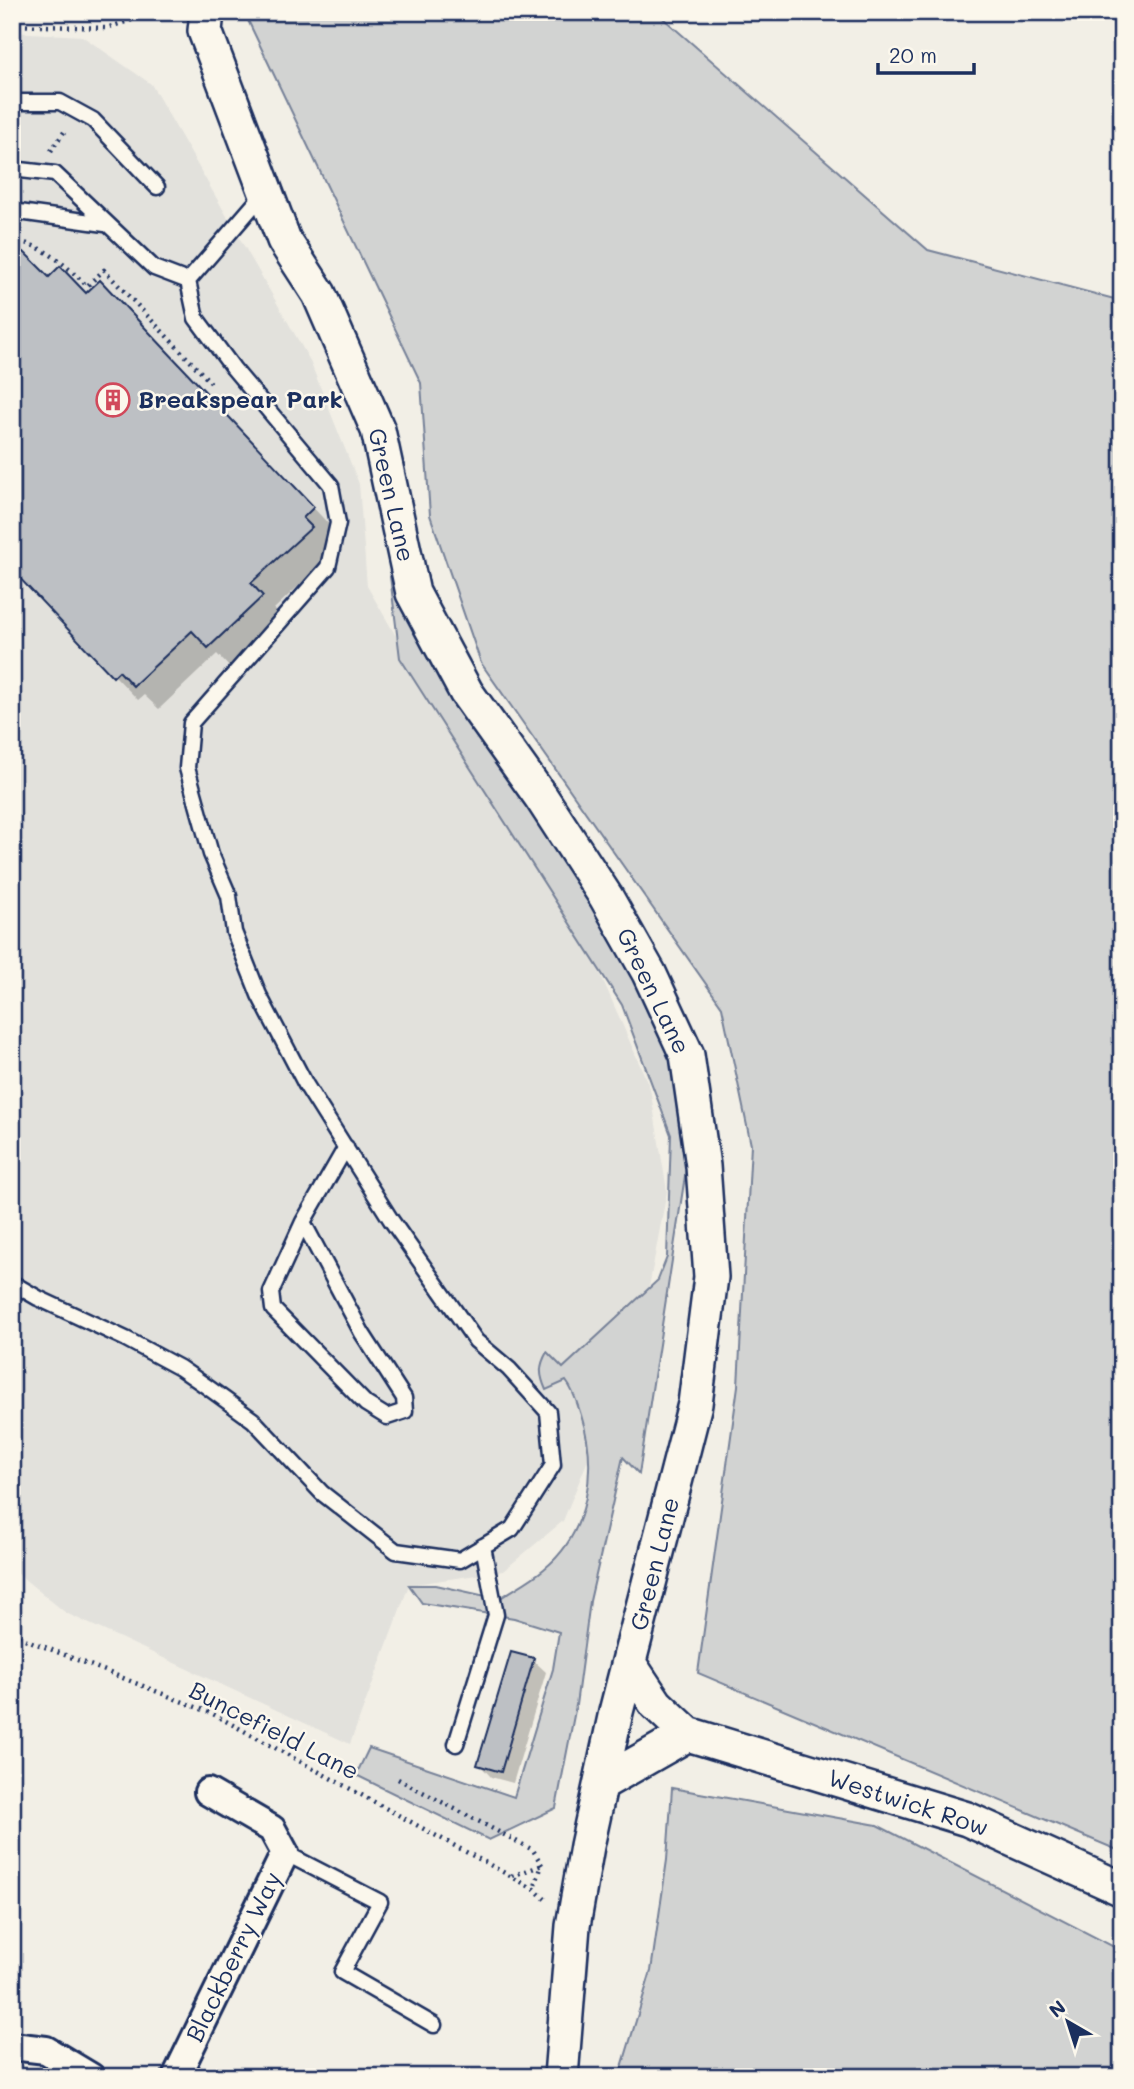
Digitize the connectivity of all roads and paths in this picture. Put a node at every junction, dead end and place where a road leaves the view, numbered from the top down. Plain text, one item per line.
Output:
1 (142, 17) dead end
2 (197, 18) edge
3 (12, 25) edge
4 (12, 102) edge
5 (12, 169) edge
6 (157, 187) dead end
7 (267, 190) junction
8 (12, 211) edge
9 (105, 224) junction
10 (12, 241) edge
11 (188, 281) junction
12 (218, 391) dead end
13 (346, 1147) junction
14 (303, 1222) junction
15 (12, 1283) edge
16 (483, 1546) junction
17 (12, 1634) edge
18 (630, 1665) junction
19 (688, 1734) junction
20 (456, 1744) dead end
21 (398, 1779) dead end
22 (602, 1783) junction
23 (208, 1792) dead end
24 (285, 1853) junction
25 (511, 1876) dead end
26 (534, 1889) dead end
27 (1122, 1889) edge
28 (434, 2025) dead end
29 (12, 2046) edge
30 (91, 2077) edge
31 (176, 2077) edge
32 (561, 2077) edge

1 - 3 path
2 - 7 street, Green Lane
4 - 6 lane
5 - 9 lane
7 - 11 lane
7 - 18 street, Green Lane
8 - 9 lane
9 - 11 lane
10 - 12 path
11 - 13 lane
13 - 14 lane
13 - 16 lane
14 - 14 lane
15 - 16 lane
16 - 20 lane
17 - 25 path, Buncefield Lane
18 - 19 street, Westwick Row
18 - 22 street, Green Lane
19 - 22 street
19 - 27 street, Westwick Row
21 - 26 path
22 - 32 street, Green Lane
23 - 24 street, Blackberry Way
24 - 28 lane
24 - 31 street, Blackberry Way
29 - 30 street

